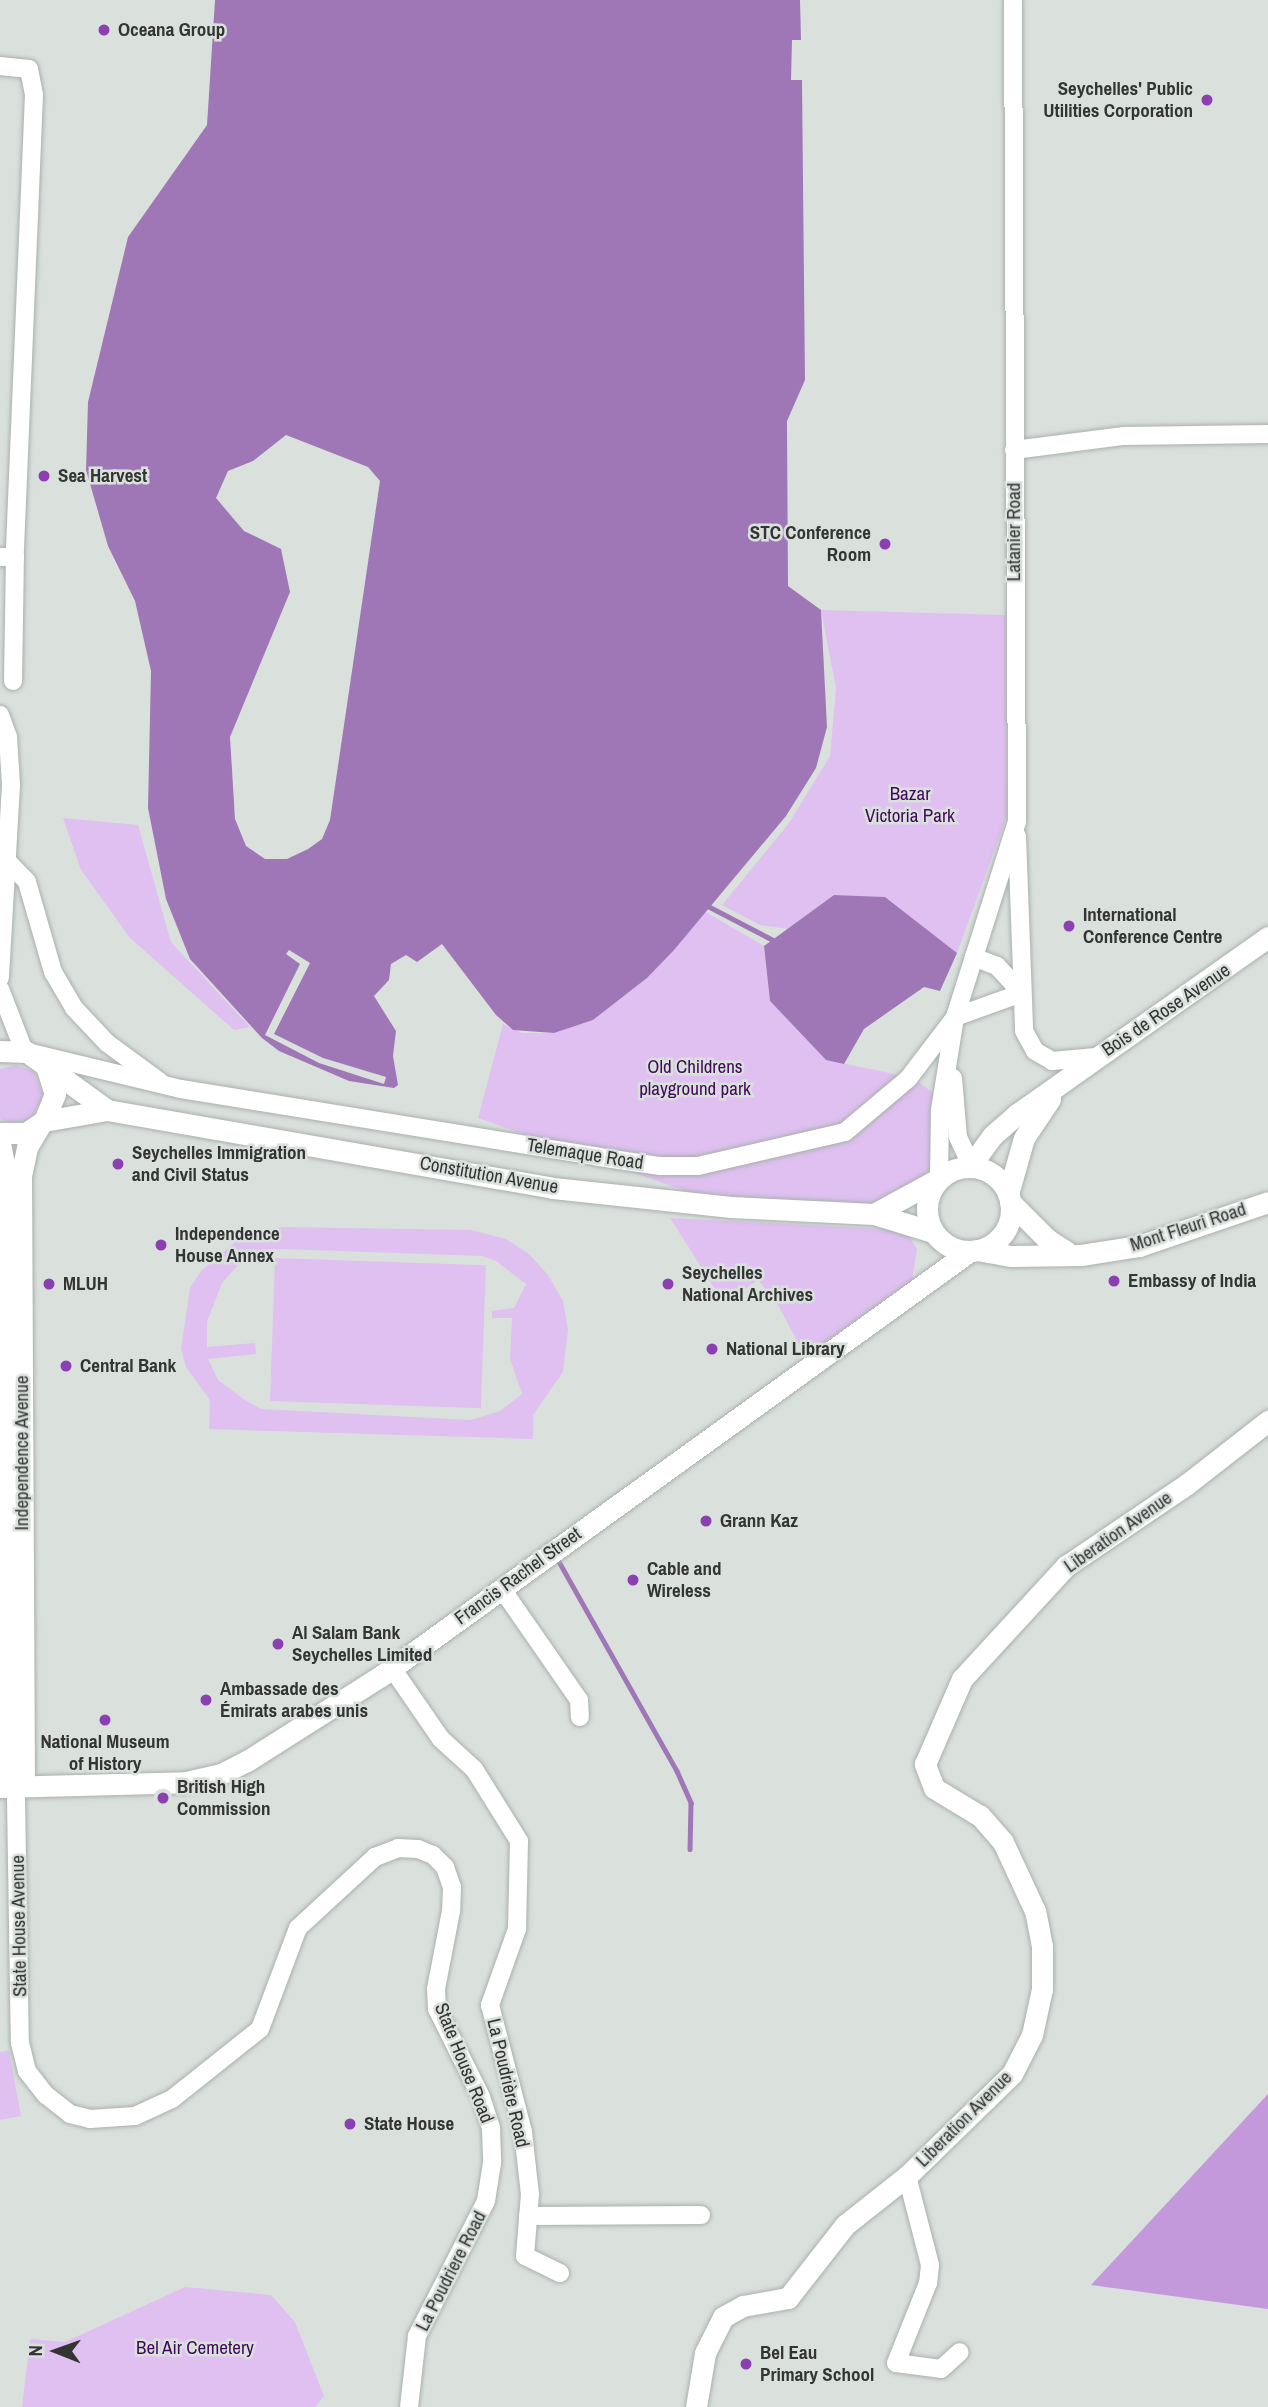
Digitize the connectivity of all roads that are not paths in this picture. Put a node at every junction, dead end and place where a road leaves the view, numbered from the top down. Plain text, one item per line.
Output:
1 (1013, 0) edge
2 (0, 66) edge
3 (1268, 434) edge
4 (1014, 450) junction
5 (8, 557) edge
6 (13, 681) dead end
7 (0, 715) edge
8 (1017, 822) junction
9 (6, 860) junction
10 (1268, 937) edge
11 (974, 957) junction
12 (0, 978) edge
13 (0, 989) edge
14 (1022, 993) junction
15 (955, 1017) junction
16 (0, 1051) edge
17 (26, 1052) junction
18 (951, 1054) junction
19 (1096, 1057) junction
20 (45, 1065) junction
21 (1064, 1081) junction
22 (165, 1087) junction
23 (107, 1110) junction
24 (42, 1123) junction
25 (0, 1133) edge
26 (0, 1143) edge
27 (971, 1165) junction
28 (939, 1179) junction
29 (1009, 1198) junction
30 (1268, 1202) edge
31 (874, 1214) junction
32 (933, 1232) junction
33 (974, 1251) junction
34 (1067, 1252) junction
35 (1268, 1421) edge
36 (502, 1588) junction
37 (392, 1668) junction
38 (579, 1717) dead end
39 (11, 1789) edge
40 (21, 2012) joint
41 (491, 2135) joint
42 (907, 2176) junction
43 (701, 2215) dead end
44 (528, 2216) junction
45 (560, 2273) dead end
46 (960, 2352) dead end
47 (409, 2407) edge
48 (696, 2407) edge

1 - 4 street, Latanier Road
2 - 5 street
3 - 4 street
4 - 8 street, Latanier Road
5 - 6 street
7 - 9 street
8 - 11 street, Latanier Road
8 - 14 street
9 - 12 street
9 - 22 street, Telemaque Road
10 - 19 main road, Bois de Rose Avenue
11 - 14 street
11 - 15 street, Latanier Road
13 - 17 street
14 - 15 street
14 - 19 street
15 - 18 street, Latanier Road
15 - 22 street, Telemaque Road
16 - 17 main road
17 - 20 main road, Constitution Avenue
17 - 22 street, Telemaque Road
18 - 27 street, Latanier Road
18 - 28 street, Latanier Road
19 - 21 main road, Bois de Rose Avenue
20 - 23 main road, Constitution Avenue
20 - 24 main road, Independence Avenue
21 - 27 main road, Bois de Rose Avenue
21 - 29 main road, Bois de Rose Avenue
23 - 24 main road, Constitution Avenue
23 - 31 main road, Constitution Avenue
24 - 25 main road, Constitution Avenue
24 - 39 main road, Independence Avenue
26 - 39 main road, Independence Avenue
27 - 28 main road
27 - 29 main road
28 - 31 main road
28 - 32 main road
29 - 33 main road
29 - 34 main road
30 - 34 main road, Mont Fleuri Road
31 - 32 main road, Constitution Avenue
32 - 33 main road
33 - 34 main road, Mont Fleuri Road
33 - 36 main road, Francis Rachel Street
35 - 42 main road, Liberation Avenue
36 - 37 main road, Francis Rachel Street
36 - 38 street
37 - 39 main road, Francis Rachel Street
37 - 44 street, La Poudrière Road
39 - 40 street, State House Avenue
40 - 41 street, State House Road
41 - 47 street, La Poudriere Road
42 - 46 street
42 - 48 main road, Liberation Avenue
43 - 44 street
44 - 45 street, La Poudrière Road

